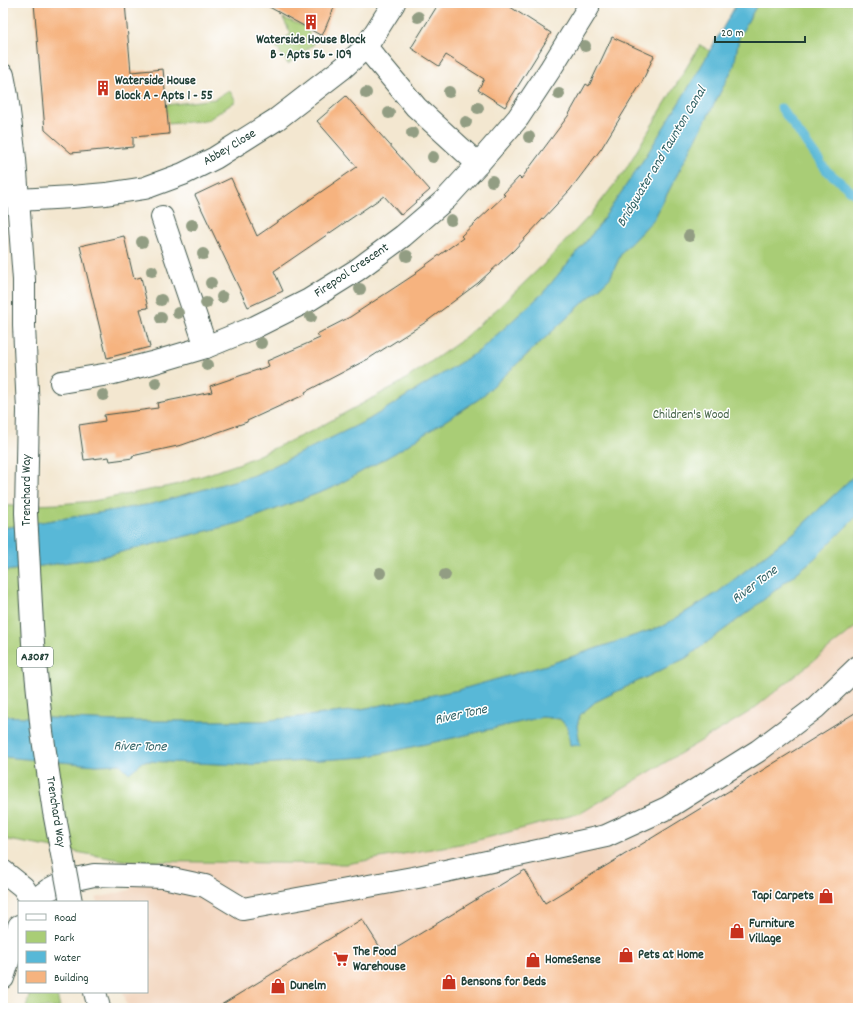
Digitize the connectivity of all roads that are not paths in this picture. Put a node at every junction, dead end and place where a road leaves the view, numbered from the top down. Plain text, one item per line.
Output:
1 (394, 3) edge
2 (588, 8) dead end
3 (366, 47) junction
4 (3, 76) edge
5 (478, 164) junction
6 (18, 200) junction
7 (162, 217) dead end
8 (206, 347) junction
9 (60, 382) dead end
10 (858, 667) edge
11 (3, 871) edge
12 (31, 901) edge
13 (34, 901) edge
14 (71, 901) edge
15 (18, 929) edge
16 (3, 978) edge
17 (95, 993) edge
18 (99, 1008) edge

1 - 3 street, Abbey Close
2 - 5 street, Firepool Crescent
3 - 5 street
3 - 6 street, Abbey Close
4 - 6 street, Trenchard Way / A3087
5 - 8 street, Firepool Crescent
6 - 14 street, Trenchard Way / A3087, bridge
7 - 8 street
8 - 9 street, Firepool Crescent
10 - 13 street
11 - 12 street
15 - 16 street
17 - 18 street

